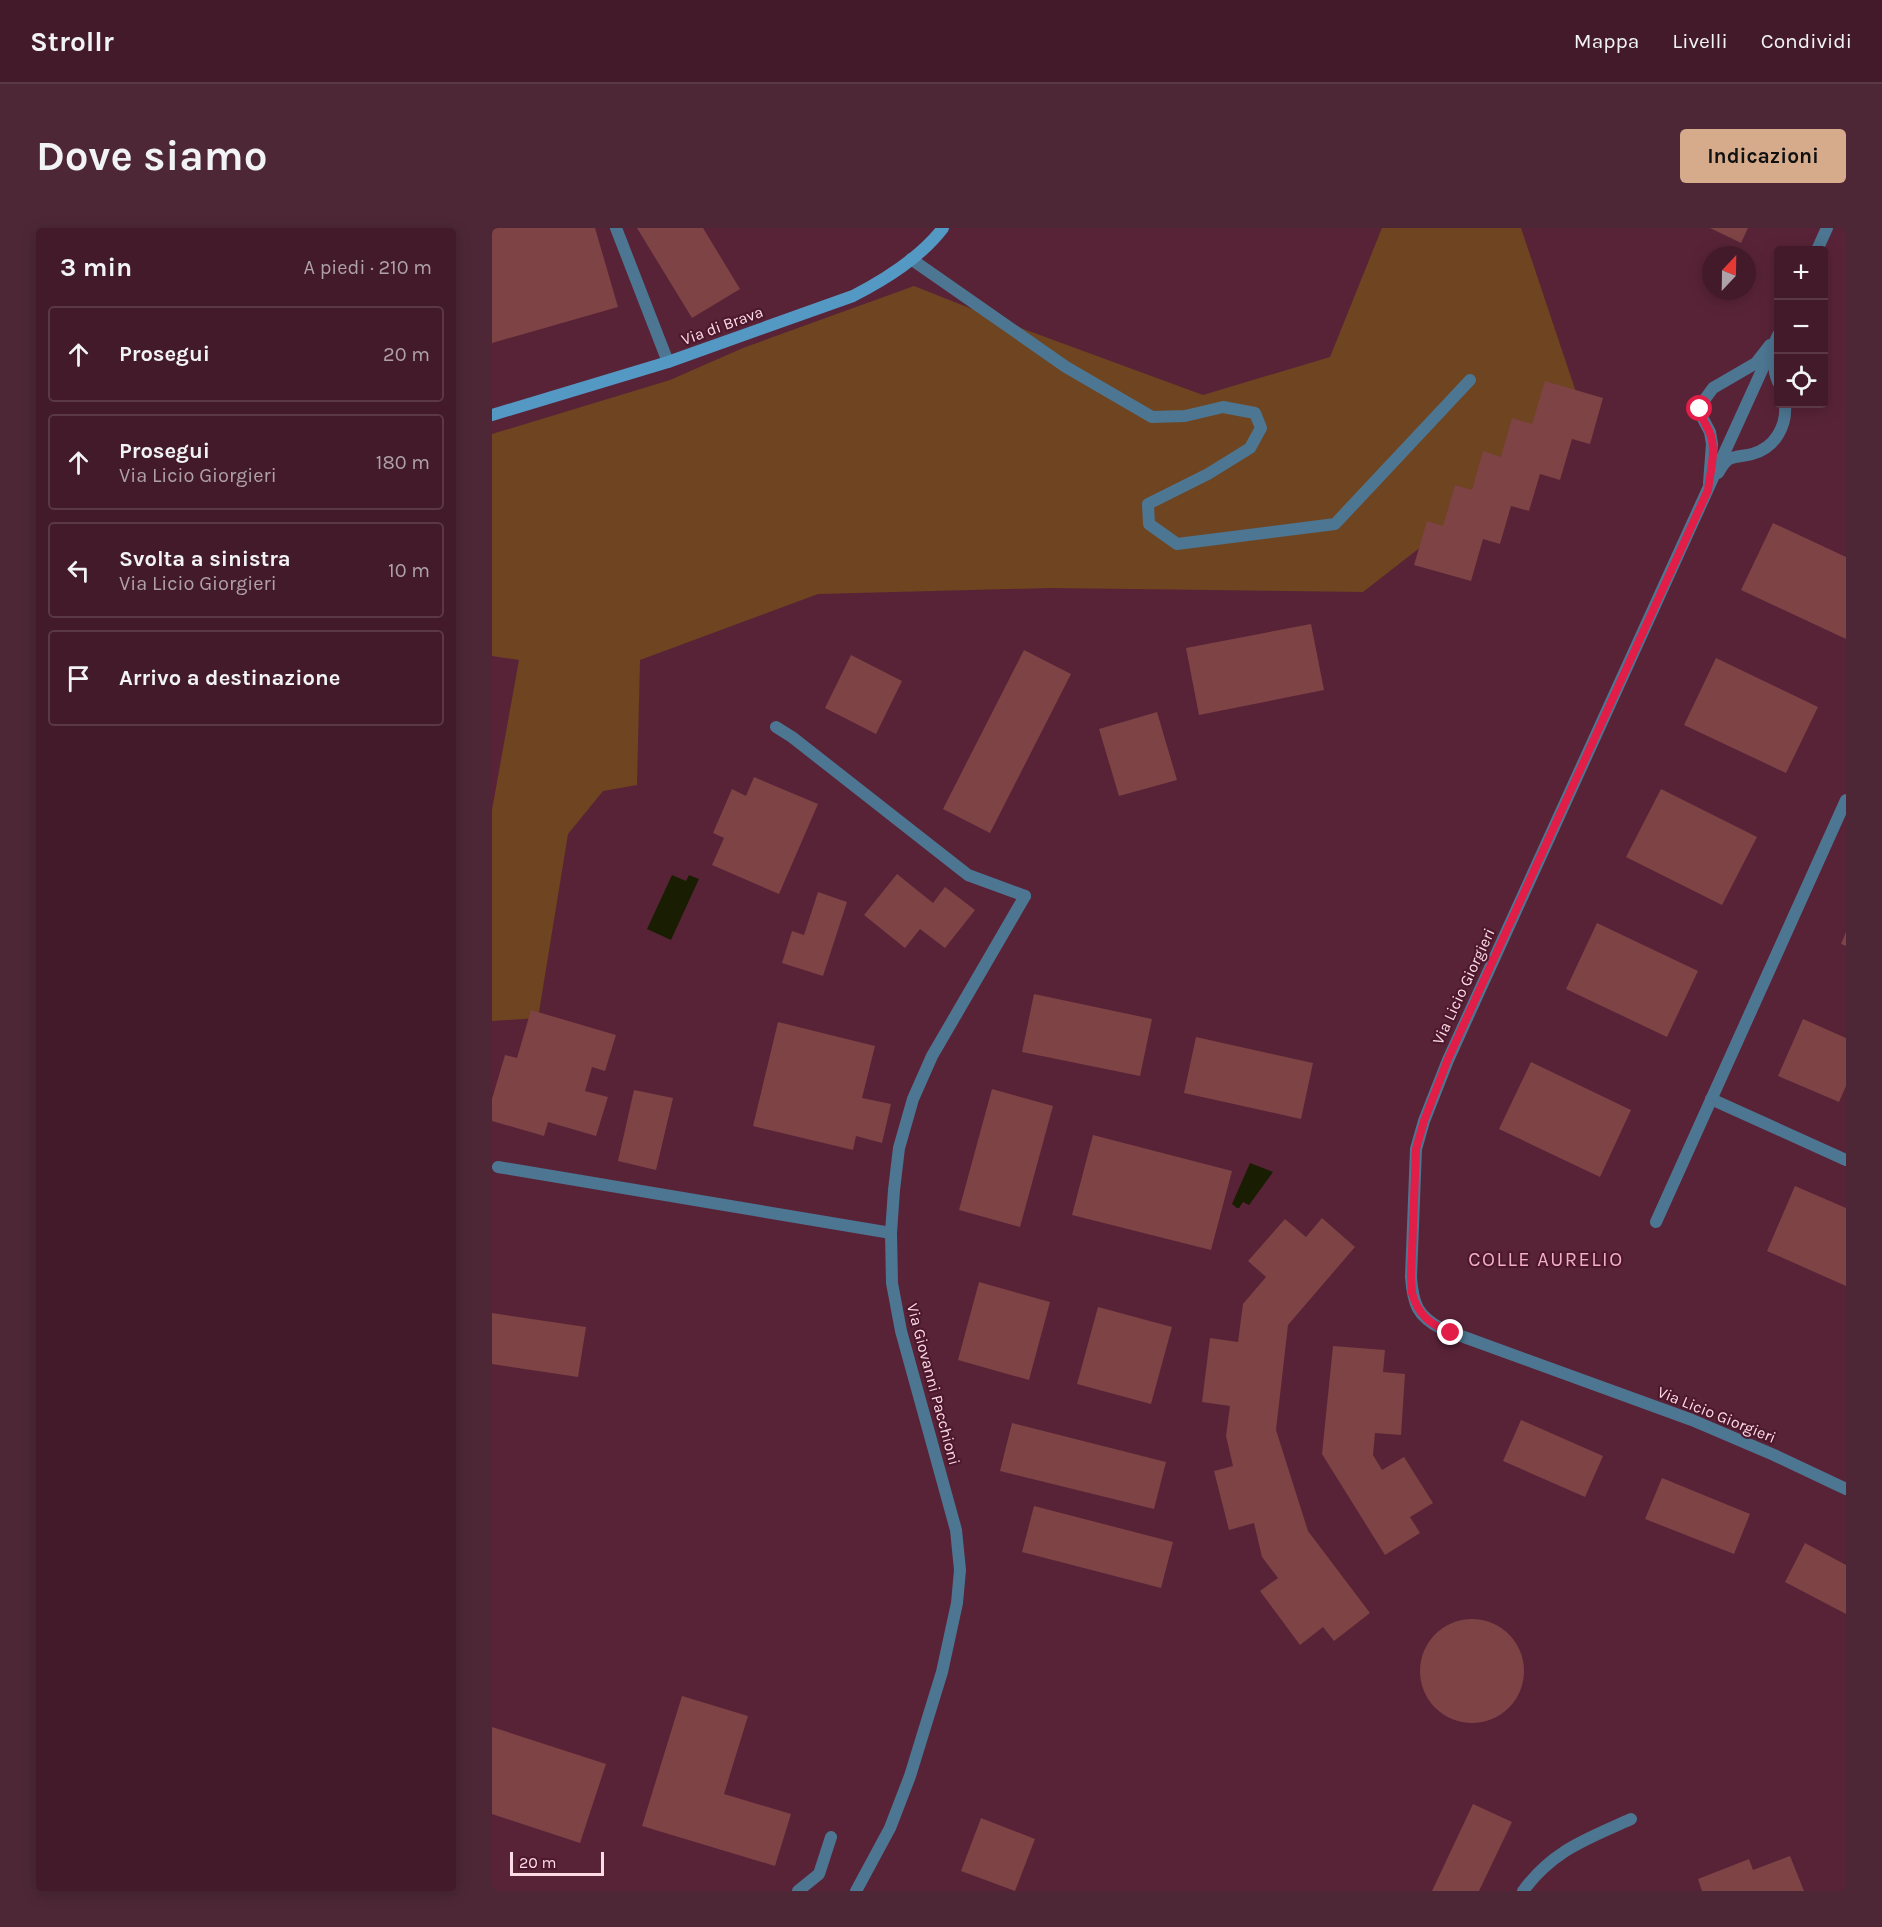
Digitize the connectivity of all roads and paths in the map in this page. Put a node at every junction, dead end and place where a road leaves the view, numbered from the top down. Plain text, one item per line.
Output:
1 (616, 228) edge
2 (943, 228) edge
3 (1827, 228) edge
4 (1819, 246) edge
5 (911, 259) junction
6 (1774, 340) edge
7 (1774, 344) edge
8 (669, 362) junction
9 (1470, 380) dead end
10 (1785, 408) edge
11 (492, 415) edge
12 (1708, 490) junction
13 (776, 727) dead end
14 (1846, 800) edge
15 (1710, 1099) junction
16 (1846, 1160) edge
17 (498, 1167) dead end
18 (1656, 1222) dead end
19 (891, 1233) junction
20 (1846, 1489) edge
21 (1631, 1818) dead end
22 (831, 1837) dead end
23 (798, 1891) edge
24 (856, 1891) edge
25 (1523, 1891) edge

1 - 8 street
2 - 5 street, Via di Brava
3 - 4 street
5 - 8 street, Via di Brava
5 - 9 street
6 - 12 street
7 - 12 street, Via Licio Giorgieri
8 - 11 street, Via di Brava
10 - 12 street
12 - 20 street, Via Licio Giorgieri
13 - 19 street, Via Giovanni Pacchioni
14 - 15 street
15 - 16 street
15 - 18 street
17 - 19 street
19 - 24 street, Via Giovanni Pacchioni
21 - 25 street
22 - 23 street

